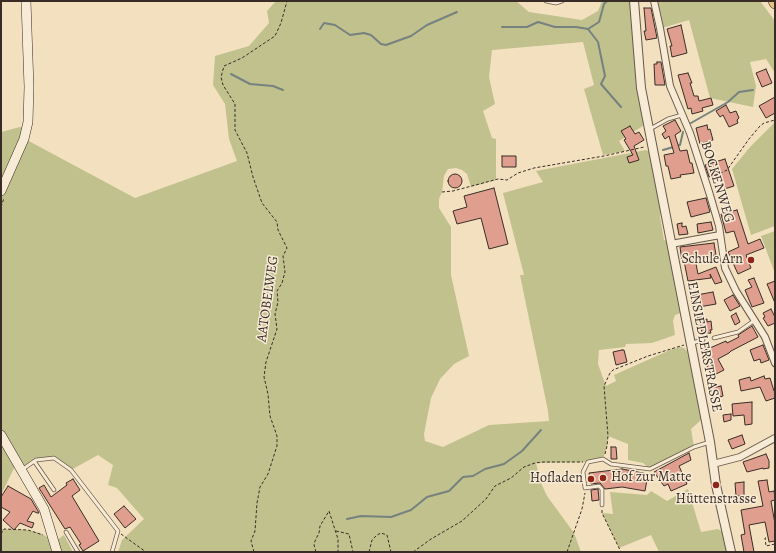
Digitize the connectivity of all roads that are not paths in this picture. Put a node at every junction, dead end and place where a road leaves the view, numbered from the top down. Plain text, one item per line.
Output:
1 (26, 1) edge
2 (546, 1) edge
3 (562, 1) edge
4 (634, 1) edge
5 (654, 1) edge
6 (682, 115) junction
7 (650, 129) junction
8 (1, 190) edge
9 (720, 235) junction
10 (671, 244) junction
11 (755, 320) junction
12 (714, 338) dead end
13 (703, 340) dead end
14 (690, 344) junction
15 (775, 363) edge
16 (1, 435) edge
17 (775, 438) edge
18 (710, 442) junction
19 (34, 462) junction
20 (713, 464) junction
21 (21, 470) junction
22 (54, 490) dead end
23 (602, 505) road end
24 (66, 532) dead end
25 (57, 552) edge
26 (78, 552) edge
27 (112, 552) edge
28 (731, 552) edge

1 - 8 main road
2 - 3 lane
4 - 7 street, EINSIEDLERSTRASSE
5 - 6 street, BOCKENWEG
6 - 7 lane
6 - 9 street, BOCKENWEG
7 - 10 street, EINSIEDLERSTRASSE
9 - 10 street
9 - 11 street, BOCKENWEG
10 - 14 street, EINSIEDLERSTRASSE
11 - 12 lane
11 - 15 street, BOCKENWEG
13 - 14 lane
14 - 18 street, EINSIEDLERSTRASSE
16 - 21 main road
17 - 20 street
18 - 20 street, EINSIEDLERSTRASSE
18 - 23 lane
19 - 21 lane
19 - 22 lane
19 - 27 lane
20 - 28 street, EINSIEDLERSTRASSE
21 - 25 main road
24 - 26 lane

